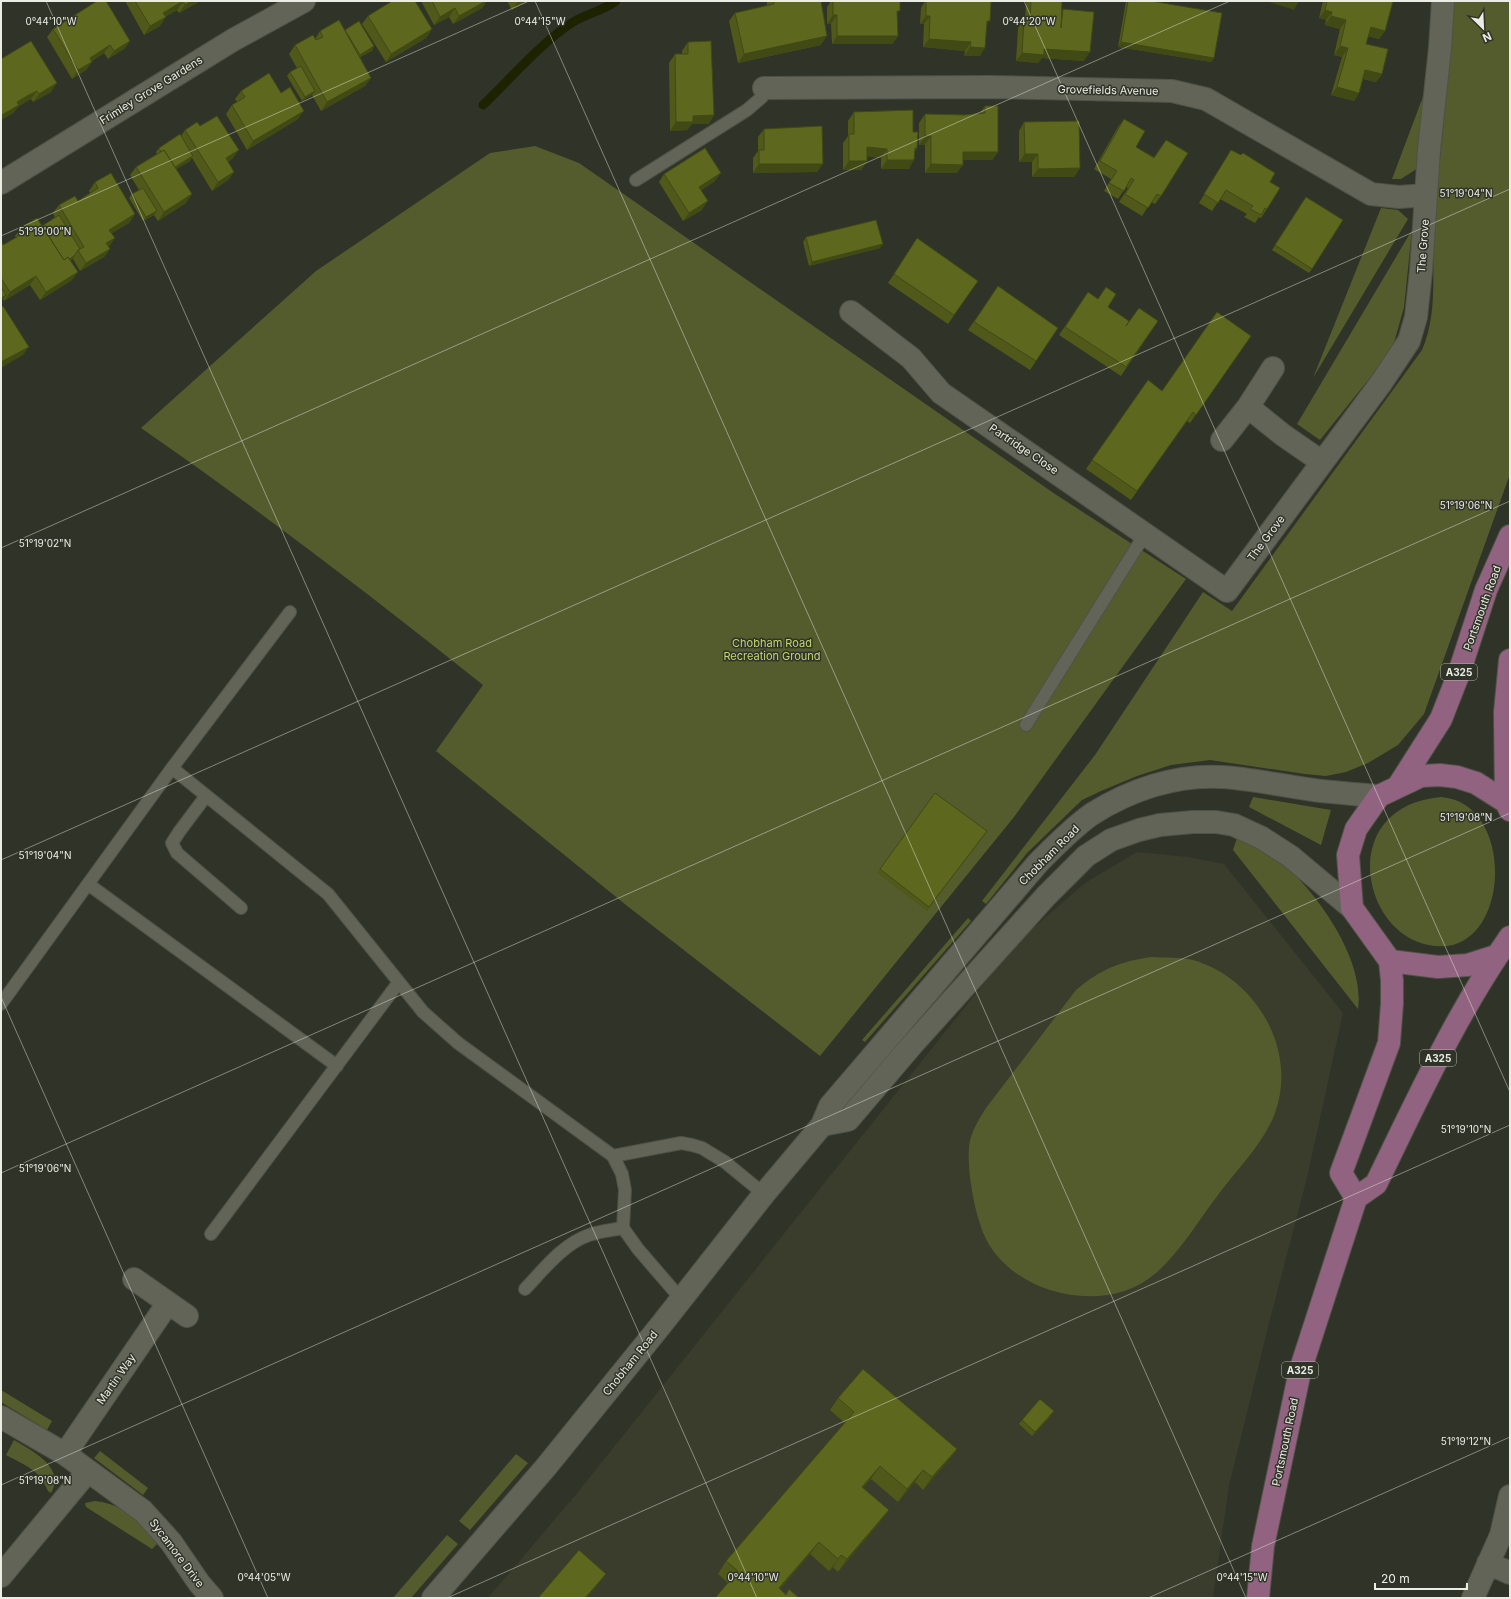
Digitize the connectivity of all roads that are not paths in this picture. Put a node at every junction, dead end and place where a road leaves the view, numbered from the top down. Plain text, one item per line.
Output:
1 (304, 1) edge
2 (1443, 1) edge
3 (764, 88) joint
4 (636, 180) dead end
5 (1, 183) edge
6 (1426, 195) junction
7 (851, 312) dead end
8 (1273, 368) dead end
9 (1248, 407) junction
10 (1222, 440) dead end
11 (1322, 462) junction
12 (1146, 534) junction
13 (1510, 536) edge
14 (1206, 575) joint
15 (290, 612) dead end
16 (1510, 660) edge
17 (1026, 725) dead end
18 (172, 768) junction
19 (1399, 785) junction
20 (206, 796) junction
21 (1379, 796) junction
22 (1508, 806) edge
23 (88, 884) junction
24 (241, 908) dead end
25 (1352, 908) junction
26 (1505, 945) edge
27 (1390, 961) junction
28 (399, 982) junction
29 (1, 1004) edge
30 (337, 1066) junction
31 (822, 1125) junction
32 (613, 1156) junction
33 (764, 1194) junction
34 (1356, 1198) junction
35 (623, 1228) junction
36 (211, 1234) dead end
37 (134, 1279) dead end
38 (524, 1289) dead end
39 (681, 1299) junction
40 (168, 1303) junction
41 (187, 1316) dead end
42 (1, 1417) edge
43 (64, 1454) junction
44 (88, 1471) junction
45 (1510, 1496) edge
46 (1488, 1563) junction
47 (1510, 1574) edge
48 (1, 1576) edge
49 (212, 1598) edge
50 (433, 1598) edge
51 (1258, 1598) edge
52 (1473, 1598) edge

1 - 5 street, Frimley Grove Gardens
2 - 6 street, The Grove
3 - 4 lane
3 - 6 street, Grovefields Avenue
6 - 11 street, The Grove
7 - 12 street, Partridge Close
8 - 9 street
9 - 10 street
9 - 11 street
11 - 14 street, The Grove
12 - 14 street, Partridge Close
12 - 17 lane
13 - 19 main road, Portsmouth Road / A325
15 - 18 lane
16 - 22 main road
18 - 20 lane
18 - 23 lane
19 - 21 main road
19 - 22 main road
20 - 24 lane
20 - 28 lane
21 - 25 main road
21 - 31 street, Chobham Road
23 - 29 lane
23 - 30 lane
25 - 27 main road
25 - 31 street
26 - 27 main road
26 - 34 main road, A325
27 - 34 main road
28 - 30 lane
28 - 32 lane
30 - 36 lane
31 - 33 street, Chobham Road
32 - 33 lane
32 - 35 lane
33 - 39 street, Chobham Road
34 - 51 main road, Portsmouth Road / A325
35 - 38 lane
35 - 39 lane
37 - 40 street
39 - 50 street, Chobham Road
40 - 41 street
40 - 43 street, Martin Way
42 - 43 street, Sycamore Drive
43 - 44 street, Sycamore Drive
44 - 48 street
44 - 49 street, Sycamore Drive
45 - 46 street
46 - 47 street
46 - 52 street

